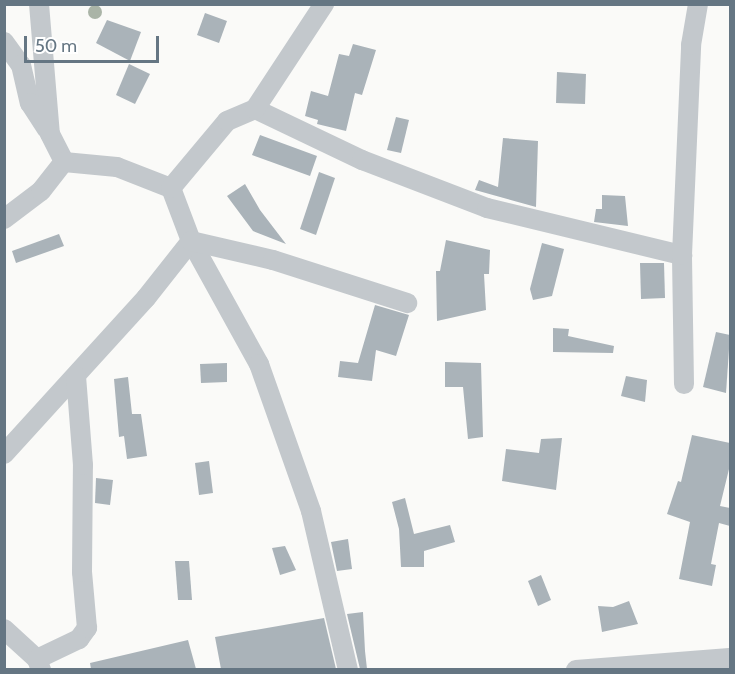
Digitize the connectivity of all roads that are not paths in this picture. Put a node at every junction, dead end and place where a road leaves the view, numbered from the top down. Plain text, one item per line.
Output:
1 (39, 4) edge
2 (324, 4) edge
3 (698, 4) edge
4 (4, 42) edge
5 (255, 109) junction
6 (50, 134) junction
7 (64, 162) junction
8 (171, 188) junction
9 (4, 219) edge
10 (190, 241) junction
11 (682, 255) junction
12 (407, 303) dead end
13 (76, 376) junction
14 (684, 384) dead end
15 (4, 454) edge
16 (4, 629) edge
17 (730, 658) edge
18 (39, 664) edge
19 (348, 669) edge
20 (576, 669) edge

1 - 6 street
2 - 5 street
3 - 11 street
4 - 6 street
5 - 8 street
5 - 11 street
6 - 7 street
7 - 8 street
7 - 9 street
8 - 10 street
10 - 12 street
10 - 13 street
10 - 19 street
11 - 14 street
13 - 15 street
13 - 18 street
16 - 18 street
17 - 20 street

